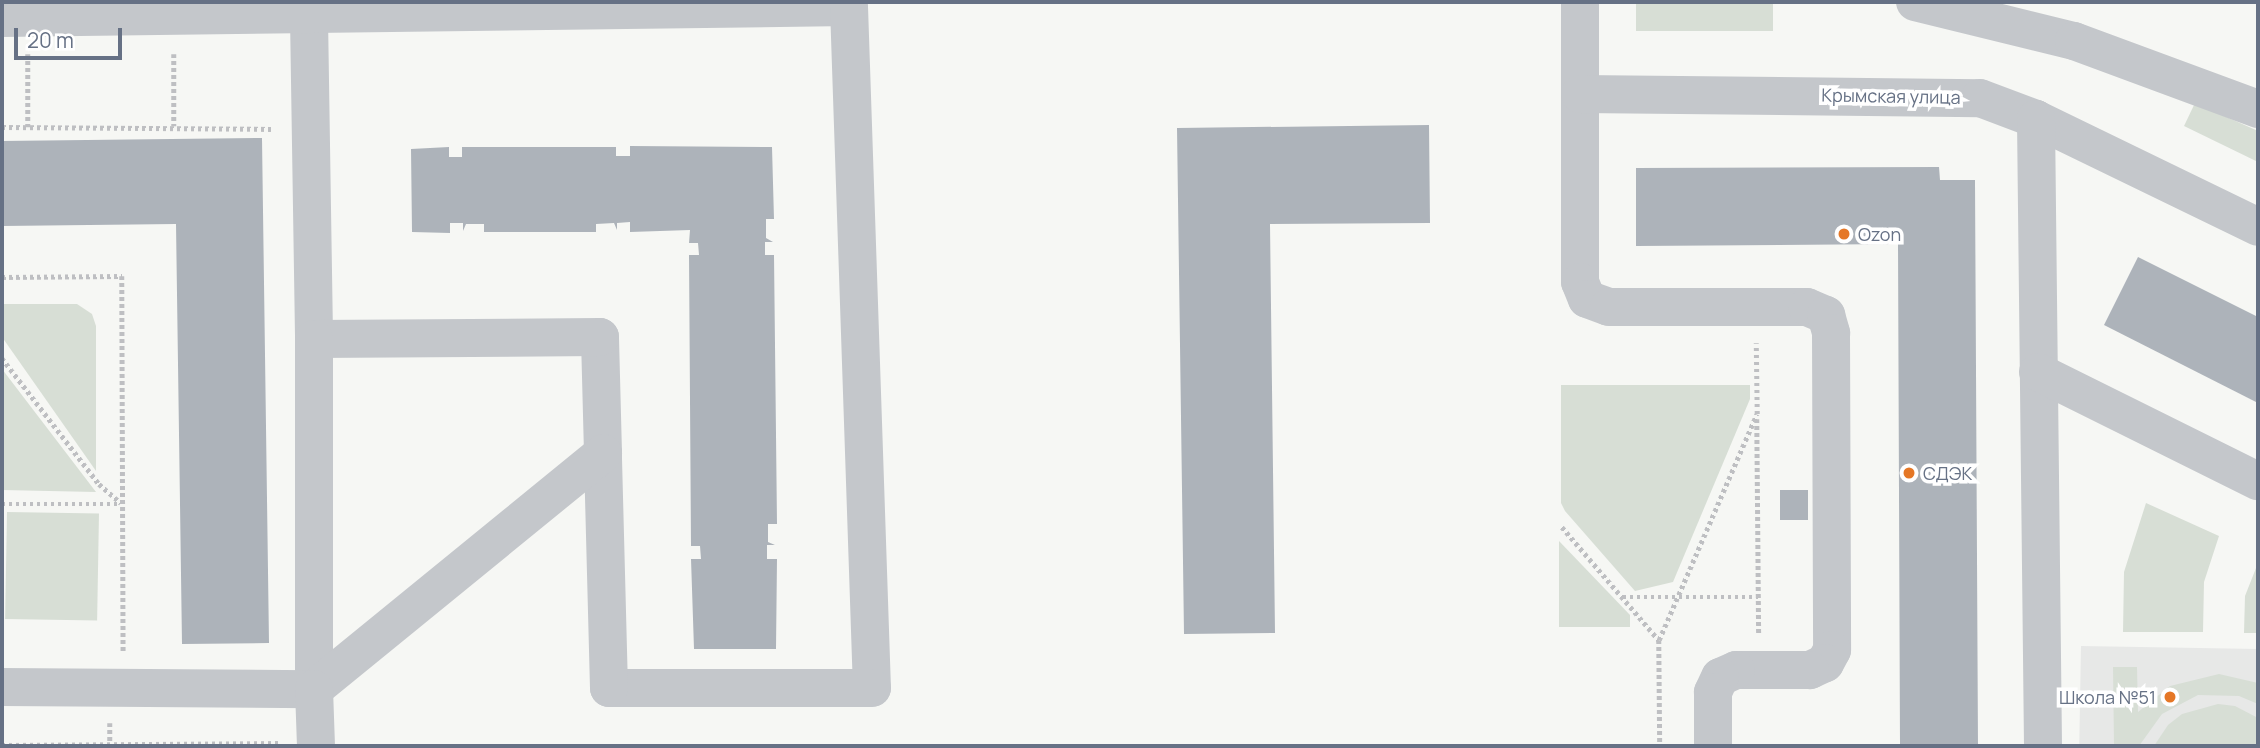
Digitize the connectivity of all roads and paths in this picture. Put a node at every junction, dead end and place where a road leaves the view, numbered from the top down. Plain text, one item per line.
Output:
1 (1580, 2) edge
2 (1915, 2) edge
3 (174, 17) junction
4 (309, 17) junction
5 (15, 18) edge
6 (1580, 94) junction
7 (2258, 109) edge
8 (2036, 119) junction
9 (2, 127) edge
10 (28, 127) junction
11 (174, 127) junction
12 (271, 140) dead end
13 (2258, 227) edge
14 (2, 276) edge
15 (1756, 307) junction
16 (314, 340) junction
17 (2, 358) edge
18 (2039, 372) junction
19 (1757, 414) junction
20 (603, 453) junction
21 (2258, 481) edge
22 (2, 504) edge
23 (122, 504) junction
24 (1562, 527) dead end
25 (1623, 597) junction
26 (1678, 597) junction
27 (1759, 597) junction
28 (1659, 640) junction
29 (123, 664) junction
30 (1759, 670) junction
31 (2, 687) edge
32 (314, 689) junction
33 (2, 745) edge
34 (316, 745) edge
35 (110, 746) edge
36 (1660, 746) edge
37 (1713, 746) edge
38 (2043, 746) edge

1 - 6 street
2 - 7 street
3 - 4 street
3 - 5 street
3 - 11 path
4 - 16 street
4 - 20 street
5 - 10 path
6 - 8 street, Крымская улица
6 - 15 street
8 - 13 street, Крымская улица
8 - 18 street
9 - 10 path
10 - 11 path
11 - 12 path
14 - 23 path
15 - 19 path
15 - 30 street
16 - 20 street
16 - 32 street
17 - 23 path
18 - 21 street
18 - 38 street
19 - 26 path
19 - 27 path
20 - 32 street
22 - 23 path
23 - 29 path
24 - 25 path
25 - 26 path
25 - 28 path
26 - 27 path
26 - 28 path
27 - 30 path
28 - 36 path
29 - 31 street
29 - 32 street
29 - 35 path
30 - 37 street
32 - 34 street
33 - 35 path
34 - 35 path

